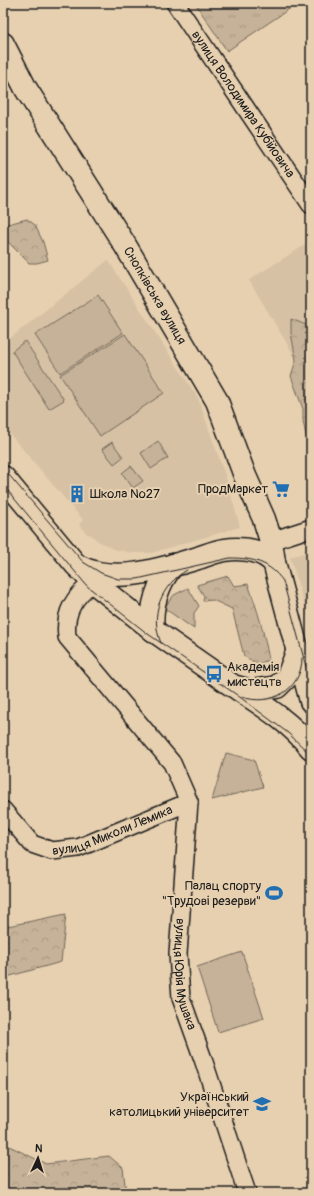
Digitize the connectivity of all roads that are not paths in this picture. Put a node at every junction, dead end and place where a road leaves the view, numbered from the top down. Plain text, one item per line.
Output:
1 (175, 3) edge
2 (3, 44) edge
3 (311, 205) edge
4 (3, 477) edge
5 (311, 528) edge
6 (271, 541) junction
7 (274, 562) junction
8 (76, 565) junction
9 (173, 565) junction
10 (93, 582) junction
11 (153, 630) junction
12 (298, 650) junction
13 (233, 686) junction
14 (311, 701) edge
15 (311, 748) edge
16 (189, 802) junction
17 (3, 810) edge
18 (247, 1193) edge

1 - 3 street, вулиця Володимира Кубійовича
2 - 6 main road, Снопківська вулиця
4 - 8 main road
5 - 6 street
6 - 7 main road, Снопківська вулиця
7 - 9 main road
7 - 12 main road, Снопківська вулиця
8 - 9 main road
8 - 10 main road
9 - 11 main road
10 - 11 main road
10 - 16 street, вулиця Юрія Мушака
11 - 13 main road
12 - 13 main road
12 - 14 main road
13 - 15 main road
16 - 17 street, вулиця Миколи Лемика
16 - 18 street, вулиця Юрія Мушака

